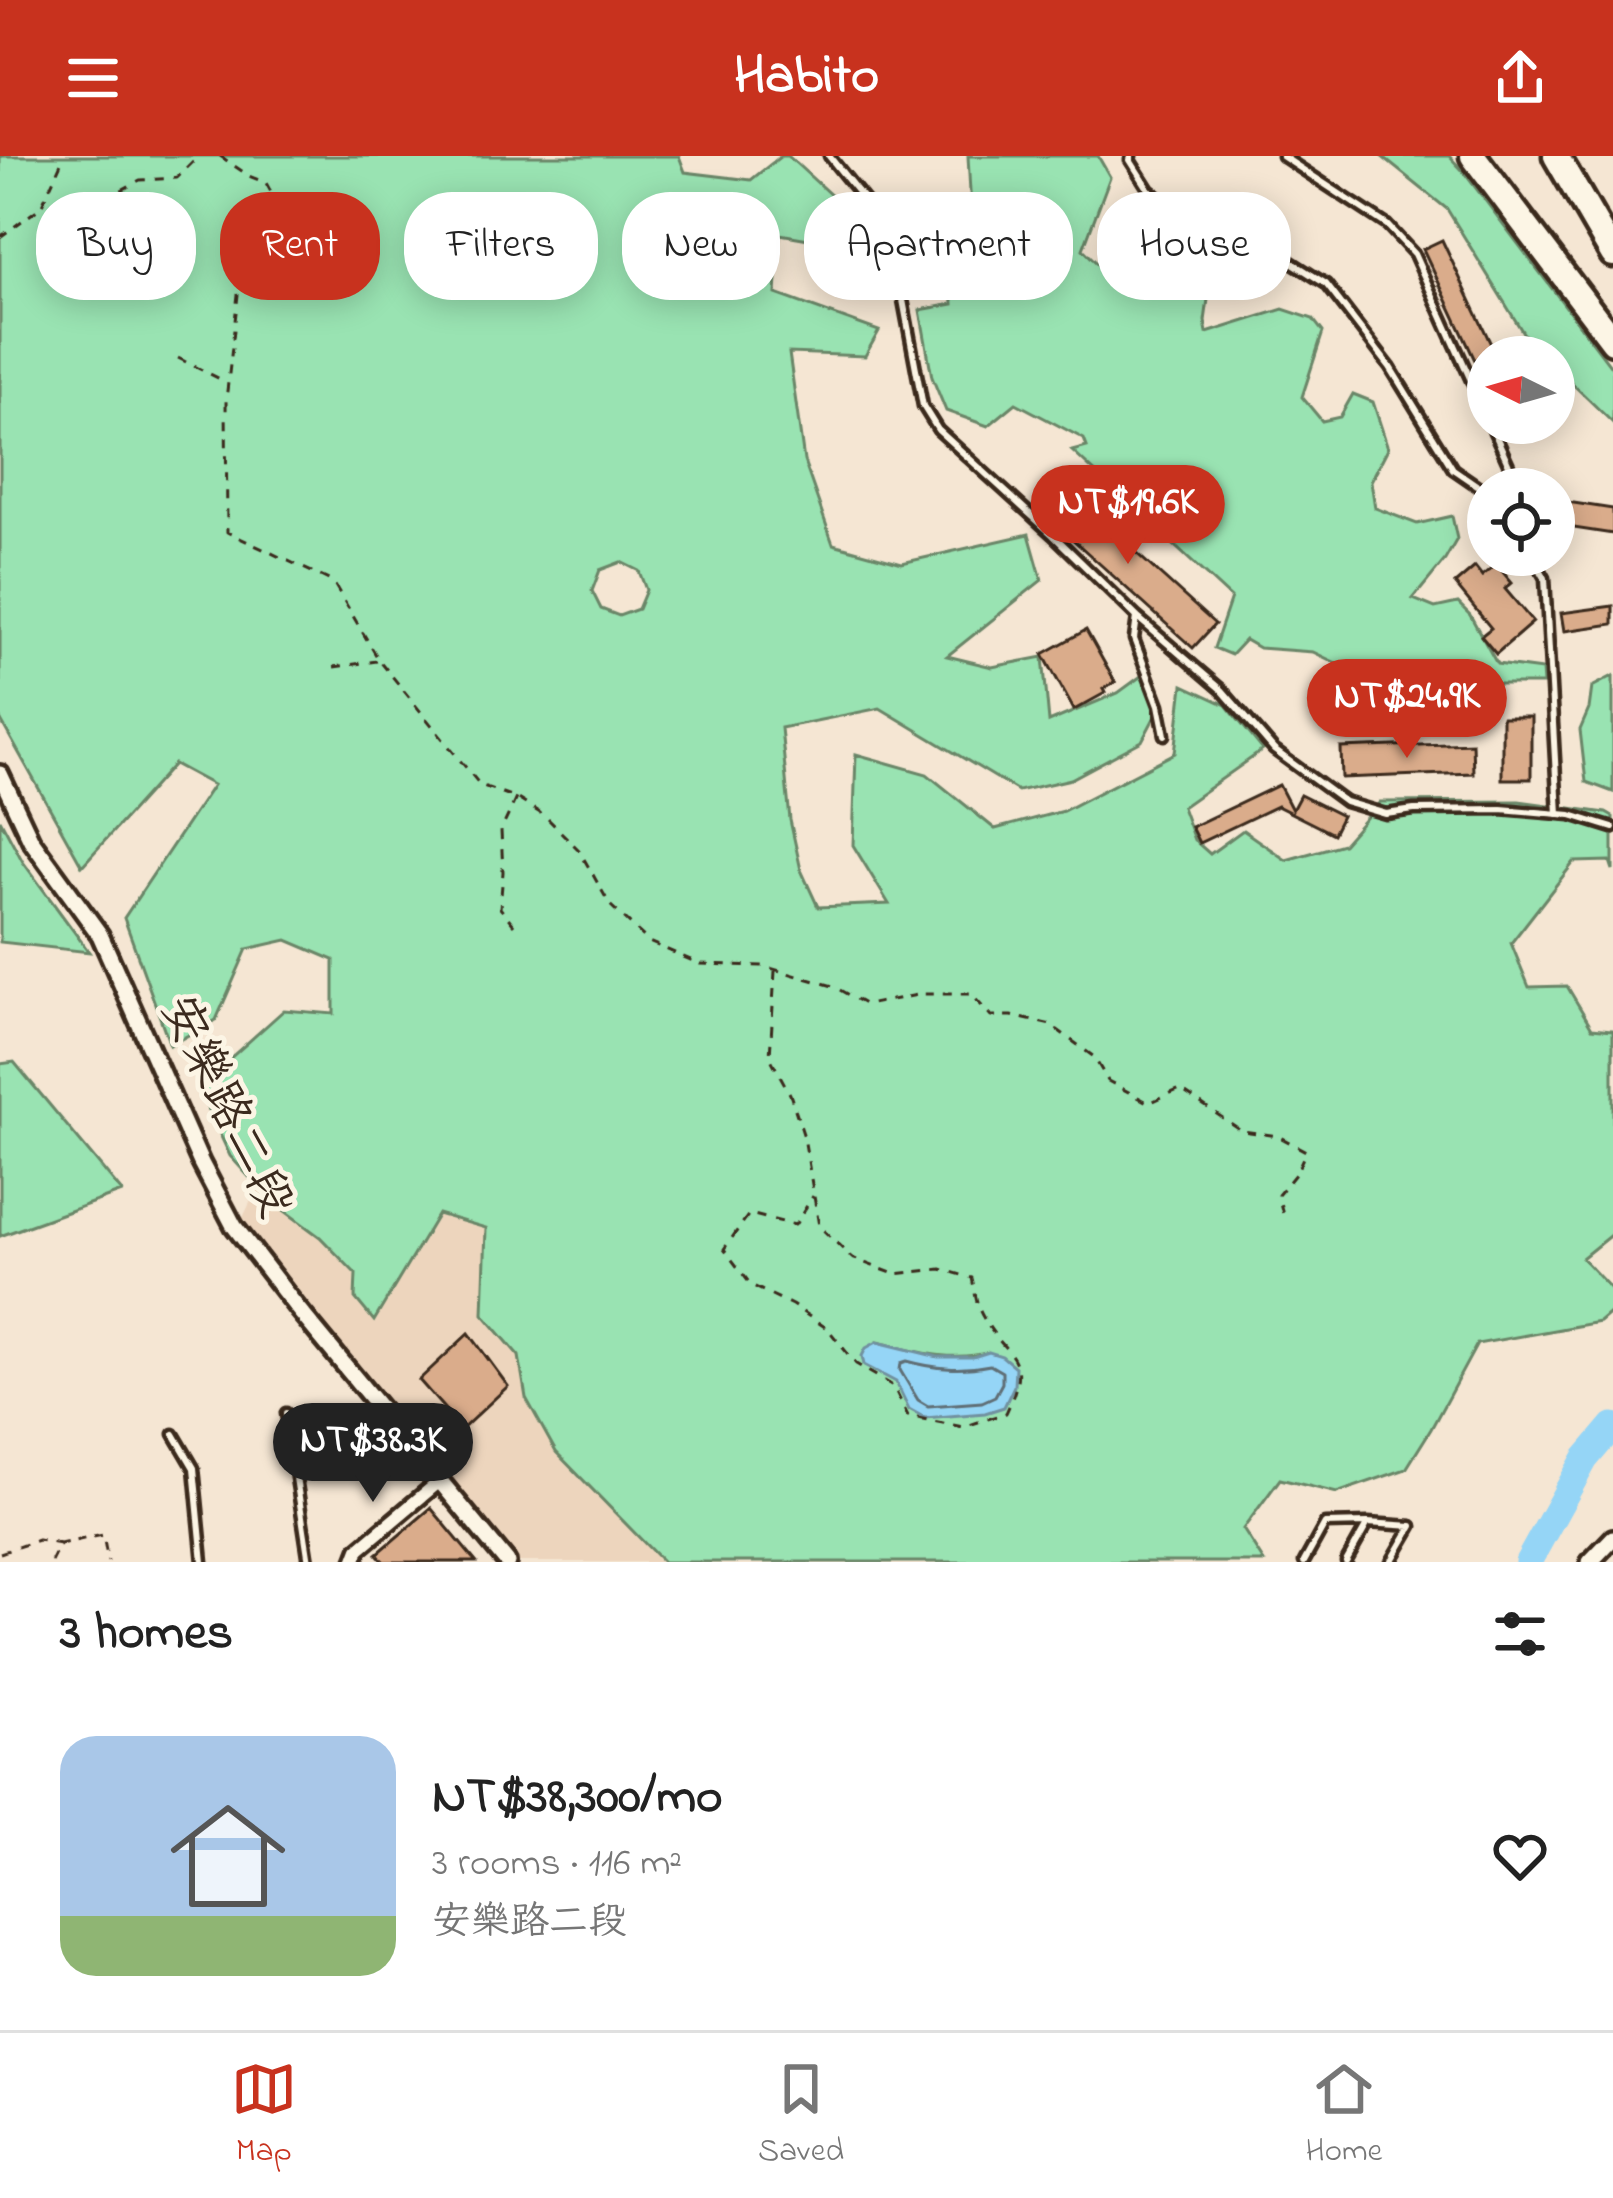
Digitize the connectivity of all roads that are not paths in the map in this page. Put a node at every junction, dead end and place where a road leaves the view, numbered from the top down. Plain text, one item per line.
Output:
1 (829, 156) edge
2 (1131, 156) edge
3 (1282, 156) edge
4 (1473, 156) edge
5 (1556, 156) edge
6 (1613, 254) edge
7 (1613, 341) edge
8 (1467, 372) edge
9 (1467, 479) edge
10 (1544, 576) edge
11 (1137, 617) junction
12 (1165, 735) dead end
13 (0, 774) edge
14 (1558, 814) junction
15 (1613, 828) edge
16 (286, 1413) dead end
17 (173, 1434) dead end
18 (441, 1480) junction
19 (1368, 1523) junction
20 (1613, 1538) edge
21 (356, 1555) edge
22 (203, 1562) edge
23 (309, 1562) edge
24 (369, 1562) edge
25 (507, 1562) edge
26 (1304, 1562) edge
27 (1346, 1562) edge
28 (1391, 1562) edge
29 (1590, 1562) edge

1 - 11 lane
2 - 9 lane
3 - 8 lane
4 - 7 highway
5 - 6 highway
10 - 14 lane
11 - 12 lane
11 - 14 lane
13 - 18 street, 安樂路二段
14 - 15 lane
16 - 23 lane
17 - 22 lane
18 - 21 street
18 - 25 street, 安樂路二段
19 - 26 lane
19 - 27 lane
19 - 28 lane
20 - 29 street
21 - 24 lane

